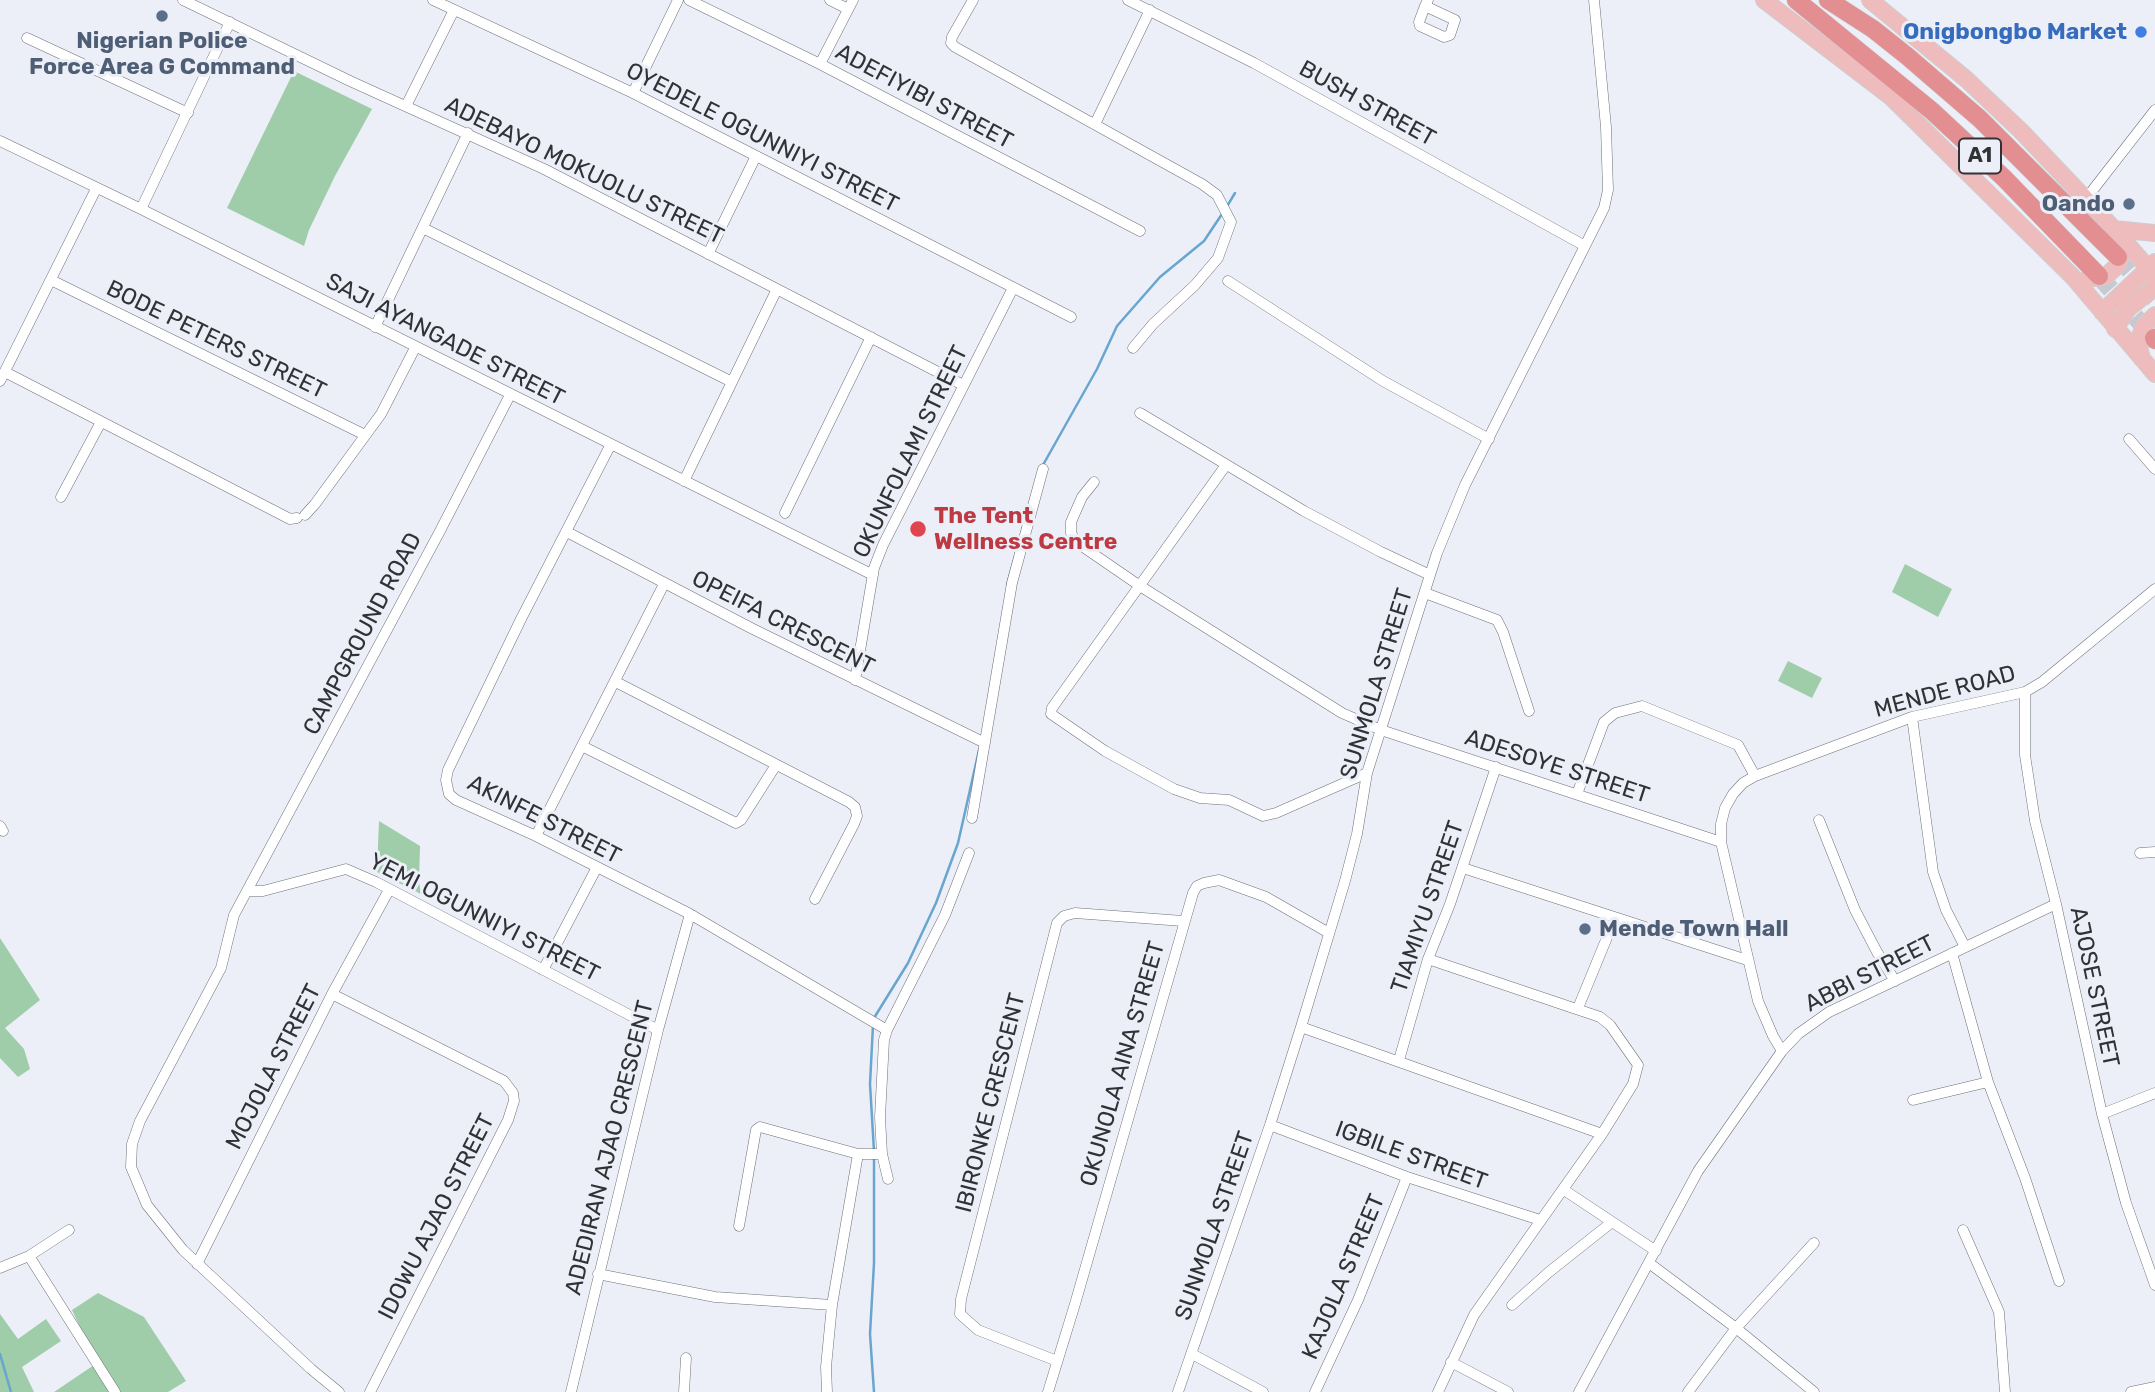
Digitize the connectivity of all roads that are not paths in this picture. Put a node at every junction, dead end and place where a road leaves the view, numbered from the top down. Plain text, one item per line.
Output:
1 (183, 0) edge
2 (433, 0) edge
3 (678, 0) edge
4 (689, 0) edge
5 (830, 0) edge
6 (973, 0) edge
7 (1128, 0) edge
8 (1594, 0) edge
9 (1763, 0) edge
10 (1796, 0) edge
11 (1828, 0) edge
12 (1870, 0) edge
13 (851, 5) edge
14 (454, 10) junction
15 (1150, 10) junction
16 (230, 22) junction
17 (27, 38) dead end
18 (820, 64) junction
19 (633, 93) junction
20 (406, 106) junction
21 (2155, 110) edge
22 (188, 113) junction
23 (1095, 124) junction
24 (468, 133) junction
25 (0, 141) edge
26 (756, 156) junction
27 (96, 189) junction
28 (2085, 200) junction
29 (141, 209) junction
30 (423, 228) junction
31 (2114, 229) junction
32 (1140, 232) dead end
33 (2155, 233) edge
34 (1585, 246) junction
35 (708, 254) junction
36 (2118, 257) tunnel mouth
37 (2153, 269) edge
38 (2098, 276) tunnel mouth
39 (2073, 277) junction
40 (51, 280) junction
41 (1228, 281) dead end
42 (2155, 287) edge
43 (1013, 288) junction
44 (777, 289) junction
45 (2102, 312) junction
46 (2155, 315) edge
47 (1071, 317) dead end
48 (375, 327) junction
49 (2115, 329) junction
50 (871, 337) junction
51 (415, 348) junction
52 (1133, 348) dead end
53 (2142, 359) junction
54 (2155, 374) edge
55 (3, 376) edge
56 (732, 382) junction
57 (963, 385) junction
58 (510, 395) junction
59 (1140, 413) dead end
60 (101, 422) junction
61 (365, 435) junction
62 (1489, 439) junction
63 (2129, 439) dead end
64 (611, 444) junction
65 (1226, 465) junction
66 (1043, 469) dead end
67 (2155, 469) edge
68 (684, 481) junction
69 (1094, 481) dead end
70 (61, 496) dead end
71 (785, 513) dead end
72 (566, 532) junction
73 (873, 575) junction
74 (1430, 575) junction
75 (664, 584) junction
76 (1140, 586) junction
77 (2155, 589) edge
78 (1425, 593) junction
79 (855, 680) junction
80 (616, 681) junction
81 (2025, 692) junction
82 (1529, 711) dead end
83 (1912, 717) junction
84 (1381, 730) junction
85 (982, 741) junction
86 (582, 746) junction
87 (776, 765) junction
88 (1496, 767) junction
89 (1367, 773) junction
90 (1755, 776) junction
91 (1577, 794) junction
92 (972, 818) dead end
93 (1819, 820) dead end
94 (536, 836) junction
95 (1721, 842) junction
96 (2140, 852) dead end
97 (2155, 852) edge
98 (969, 853) dead end
99 (596, 869) junction
100 (1463, 869) junction
101 (389, 890) junction
102 (247, 891) junction
103 (816, 900) dead end
104 (2056, 904) junction
105 (690, 914) junction
106 (1615, 918) junction
107 (1183, 921) junction
108 (1329, 933) junction
109 (1965, 947) junction
110 (1952, 953) junction
111 (1428, 959) junction
112 (1747, 960) junction
113 (542, 970) junction
114 (1895, 981) junction
115 (332, 994) junction
116 (1578, 1008) junction
117 (879, 1026) junction
118 (1301, 1027) junction
119 (658, 1030) junction
120 (1782, 1051) junction
121 (1399, 1060) junction
122 (1988, 1082) junction
123 (2155, 1093) edge
124 (1913, 1100) dead end
125 (2102, 1114) junction
126 (1270, 1125) junction
127 (1602, 1134) junction
128 (877, 1153) junction
129 (858, 1154) junction
130 (1407, 1177) junction
131 (888, 1179) dead end
132 (1564, 1190) junction
133 (1539, 1220) junction
134 (1612, 1222) junction
135 (739, 1226) dead end
136 (69, 1230) dead end
137 (1963, 1230) dead end
138 (1814, 1243) dead end
139 (1656, 1251) junction
140 (29, 1256) junction
141 (197, 1264) junction
142 (1649, 1264) junction
143 (0, 1268) edge
144 (598, 1274) junction
145 (2059, 1281) dead end
146 (2155, 1285) edge
147 (1512, 1305) dead end
148 (832, 1306) junction
149 (1736, 1328) junction
150 (1192, 1354) junction
151 (686, 1358) dead end
152 (1057, 1361) junction
153 (1451, 1362) junction
154 (2155, 1387) edge
155 (115, 1392) edge
156 (339, 1392) edge
157 (370, 1392) edge
158 (571, 1392) edge
159 (684, 1392) edge
160 (827, 1392) edge
161 (1048, 1392) edge
162 (1178, 1392) edge
163 (1263, 1392) edge
164 (1315, 1392) edge
165 (1438, 1392) edge
166 (1508, 1392) edge
167 (1579, 1392) edge
168 (1688, 1392) edge
169 (1814, 1392) edge
170 (2005, 1392) edge
171 (2131, 1392) edge

1 - 16 street, ADEBAYO MOKUOLU STREET
2 - 14 street, OYEDELE OGUNNIYI STREET
3 - 19 street
4 - 18 street, ADEFIYIBI STREET
5 - 13 street
6 - 23 street
7 - 15 street, BUSH STREET
8 - 34 street, SUNMOLA STREET
9 - 39 main road
10 - 38 highway, A1
11 - 36 highway, A1
12 - 28 main road
13 - 18 street
14 - 19 street, OYEDELE OGUNNIYI STREET
14 - 20 street
15 - 23 street
15 - 34 street, BUSH STREET
16 - 20 street, ADEBAYO MOKUOLU STREET
16 - 22 street
17 - 22 street
18 - 32 street, ADEFIYIBI STREET
19 - 26 street, OYEDELE OGUNNIYI STREET
20 - 24 street, ADEBAYO MOKUOLU STREET
21 - 28 street
22 - 29 street
23 - 52 street
24 - 30 street
24 - 35 street, ADEBAYO MOKUOLU STREET
25 - 27 street, SAJI AYANGADE STREET
26 - 35 street
26 - 43 street, OYEDELE OGUNNIYI STREET
27 - 29 street, SAJI AYANGADE STREET
27 - 40 street
28 - 31 main road
29 - 48 street, SAJI AYANGADE STREET
30 - 48 street
30 - 56 street
31 - 33 main road
31 - 37 main road
31 - 39 main road
34 - 62 street, SUNMOLA STREET
35 - 44 street, ADEBAYO MOKUOLU STREET
37 - 45 main road
39 - 45 main road
40 - 55 street
40 - 61 street, BODE PETERS STREET
41 - 62 street
42 - 49 main road
43 - 47 street, OYEDELE OGUNNIYI STREET
43 - 57 street, OKUNFOLAMI STREET
44 - 50 street, ADEBAYO MOKUOLU STREET
44 - 56 street
45 - 49 main road
46 - 53 main road
48 - 51 street, SAJI AYANGADE STREET
49 - 53 main road
50 - 57 street, ADEBAYO MOKUOLU STREET
50 - 71 street
51 - 58 street, SAJI AYANGADE STREET
51 - 61 street
53 - 54 main road
55 - 60 street
56 - 68 street
57 - 73 street, OKUNFOLAMI STREET
58 - 64 street, SAJI AYANGADE STREET
58 - 102 street, CAMPGROUND ROAD
59 - 65 street
60 - 61 street
60 - 70 street
62 - 74 street, SUNMOLA STREET
63 - 67 street
64 - 68 street, SAJI AYANGADE STREET
64 - 72 street, AKINFE STREET
65 - 74 street
65 - 76 street
66 - 85 street
68 - 73 street, SAJI AYANGADE STREET
69 - 76 street, ADESOYE STREET
72 - 75 street, OPEIFA CRESCENT
72 - 94 street, AKINFE STREET
73 - 79 street, OKUNFOLAMI STREET
74 - 78 street, SUNMOLA STREET
75 - 79 street, OPEIFA CRESCENT
75 - 80 street
76 - 84 street, ADESOYE STREET
76 - 89 street
77 - 81 street, MENDE ROAD
78 - 82 street
78 - 84 street, SUNMOLA STREET
79 - 85 street, OPEIFA CRESCENT
80 - 86 street
80 - 87 street
81 - 83 street, MENDE ROAD
81 - 104 street, AJOSE STREET
83 - 90 street, MENDE ROAD
83 - 109 street
84 - 88 street, ADESOYE STREET
84 - 89 street, SUNMOLA STREET
85 - 92 street
86 - 87 street
86 - 94 street
87 - 103 street
88 - 91 street, ADESOYE STREET
88 - 100 street, TIAMIYU STREET
89 - 108 street, SUNMOLA STREET
90 - 91 street
90 - 95 street, MENDE ROAD
91 - 95 street, ADESOYE STREET
93 - 114 street
94 - 99 street, AKINFE STREET
95 - 112 street, MENDE ROAD
96 - 97 street
98 - 117 street
99 - 105 street, AKINFE STREET
99 - 113 street
100 - 106 street
100 - 111 street, TIAMIYU STREET
101 - 102 street, YEMI OGUNNIYI STREET
101 - 113 street, YEMI OGUNNIYI STREET
101 - 115 street, MOJOLA STREET
102 - 141 street
104 - 109 street, ABBI STREET
104 - 125 street, AJOSE STREET
105 - 117 street, AKINFE STREET
105 - 119 street, ADEDIRAN AJAO CRESCENT
106 - 112 street
106 - 116 street
107 - 108 street, OKUNOLA AINA STREET
107 - 152 street, OKUNOLA AINA STREET
107 - 152 street, IBIRONKE CRESCENT
108 - 118 street, SUNMOLA STREET
109 - 110 street, ABBI STREET
110 - 114 street, ABBI STREET
110 - 122 street
111 - 116 street
111 - 121 street, TIAMIYU STREET
112 - 120 street, MENDE ROAD
113 - 119 street, YEMI OGUNNIYI STREET
114 - 120 street, ABBI STREET
115 - 141 street, MOJOLA STREET
115 - 157 street, IDOWU AJAO STREET
116 - 127 street
117 - 128 street
118 - 121 street
118 - 126 street, SUNMOLA STREET
119 - 144 street, ADEDIRAN AJAO CRESCENT
120 - 139 street, ABBI STREET
121 - 127 street
122 - 124 street
122 - 145 street
123 - 125 street
125 - 146 street, AJOSE STREET
126 - 130 street, IGBILE STREET
126 - 150 street, SUNMOLA STREET
127 - 132 street
128 - 129 street
128 - 131 street
129 - 135 street
129 - 148 street
130 - 133 street, IGBILE STREET
130 - 164 street, KAJOLA STREET
132 - 133 street
132 - 134 street
133 - 153 street
134 - 139 street
134 - 147 street
136 - 140 street
137 - 170 street
138 - 149 street
139 - 142 street, ABBI STREET
140 - 143 street
140 - 155 street
141 - 156 street
142 - 149 street
142 - 167 street, ABBI STREET
144 - 148 street
144 - 158 street, ADEDIRAN AJAO CRESCENT
148 - 160 street
149 - 168 street
149 - 169 street
150 - 162 street, SUNMOLA STREET
150 - 163 street
151 - 159 street
152 - 161 street, OKUNOLA AINA STREET
153 - 165 street
153 - 166 street
154 - 171 street

